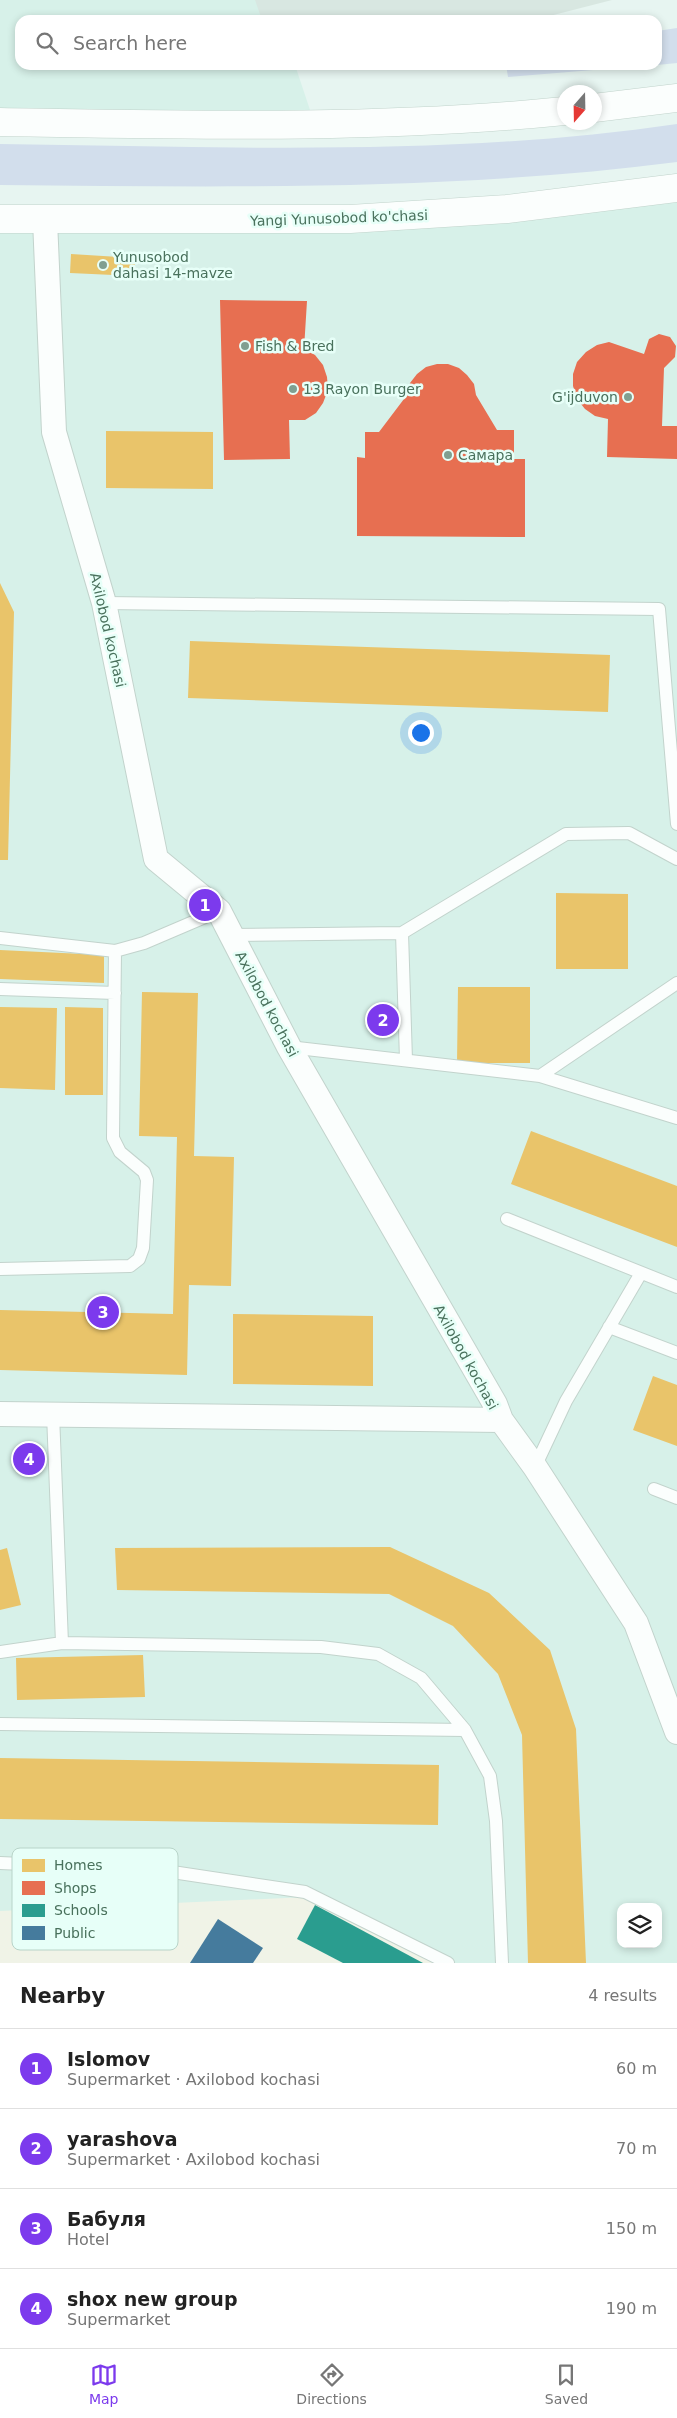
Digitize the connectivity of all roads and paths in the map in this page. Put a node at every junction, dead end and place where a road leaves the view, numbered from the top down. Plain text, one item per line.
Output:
1 (677, 98) edge
2 (602, 107) edge
3 (557, 112) edge
4 (0, 122) edge
5 (677, 188) edge
6 (0, 219) edge
7 (45, 220) junction
8 (104, 603) junction
9 (677, 824) edge
10 (677, 859) edge
11 (219, 911) junction
12 (402, 933) junction
13 (231, 935) junction
14 (0, 938) edge
15 (115, 951) junction
16 (677, 983) edge
17 (0, 989) edge
18 (115, 993) junction
19 (289, 1047) junction
20 (406, 1060) junction
21 (540, 1076) junction
22 (677, 1118) edge
23 (507, 1219) dead end
24 (0, 1269) edge
25 (641, 1273) junction
26 (677, 1287) edge
27 (609, 1327) junction
28 (677, 1353) edge
29 (0, 1414) edge
30 (53, 1414) junction
31 (501, 1420) junction
32 (535, 1467) junction
33 (654, 1489) dead end
34 (677, 1498) edge
35 (62, 1642) junction
36 (0, 1652) edge
37 (0, 1724) edge
38 (465, 1730) junction
39 (677, 1732) edge
40 (178, 1873) edge
41 (448, 1963) edge
42 (502, 1963) edge

1 - 2 main road
3 - 4 main road
5 - 7 main road, Yangi Yunusobod ko'chasi
6 - 7 main road, Yangi Yunusobod ko'chasi
7 - 8 street, Axilobod kochasi
8 - 9 lane
8 - 11 street, Axilobod kochasi
10 - 12 lane
11 - 13 street, Axilobod kochasi
11 - 15 lane
12 - 13 lane
12 - 20 lane
13 - 19 street, Axilobod kochasi
14 - 15 lane
15 - 18 lane
16 - 21 lane
17 - 18 lane
18 - 24 lane
19 - 20 lane
19 - 31 street, Axilobod kochasi
20 - 21 lane
21 - 22 lane
23 - 25 lane
25 - 26 lane
25 - 27 lane
27 - 28 lane
27 - 32 lane
29 - 30 street
30 - 31 street
30 - 35 lane
31 - 32 street, Axilobod kochasi
32 - 39 street, Axilobod kochasi
33 - 34 lane
35 - 36 lane
35 - 38 lane
37 - 38 lane
38 - 42 lane
40 - 41 lane

